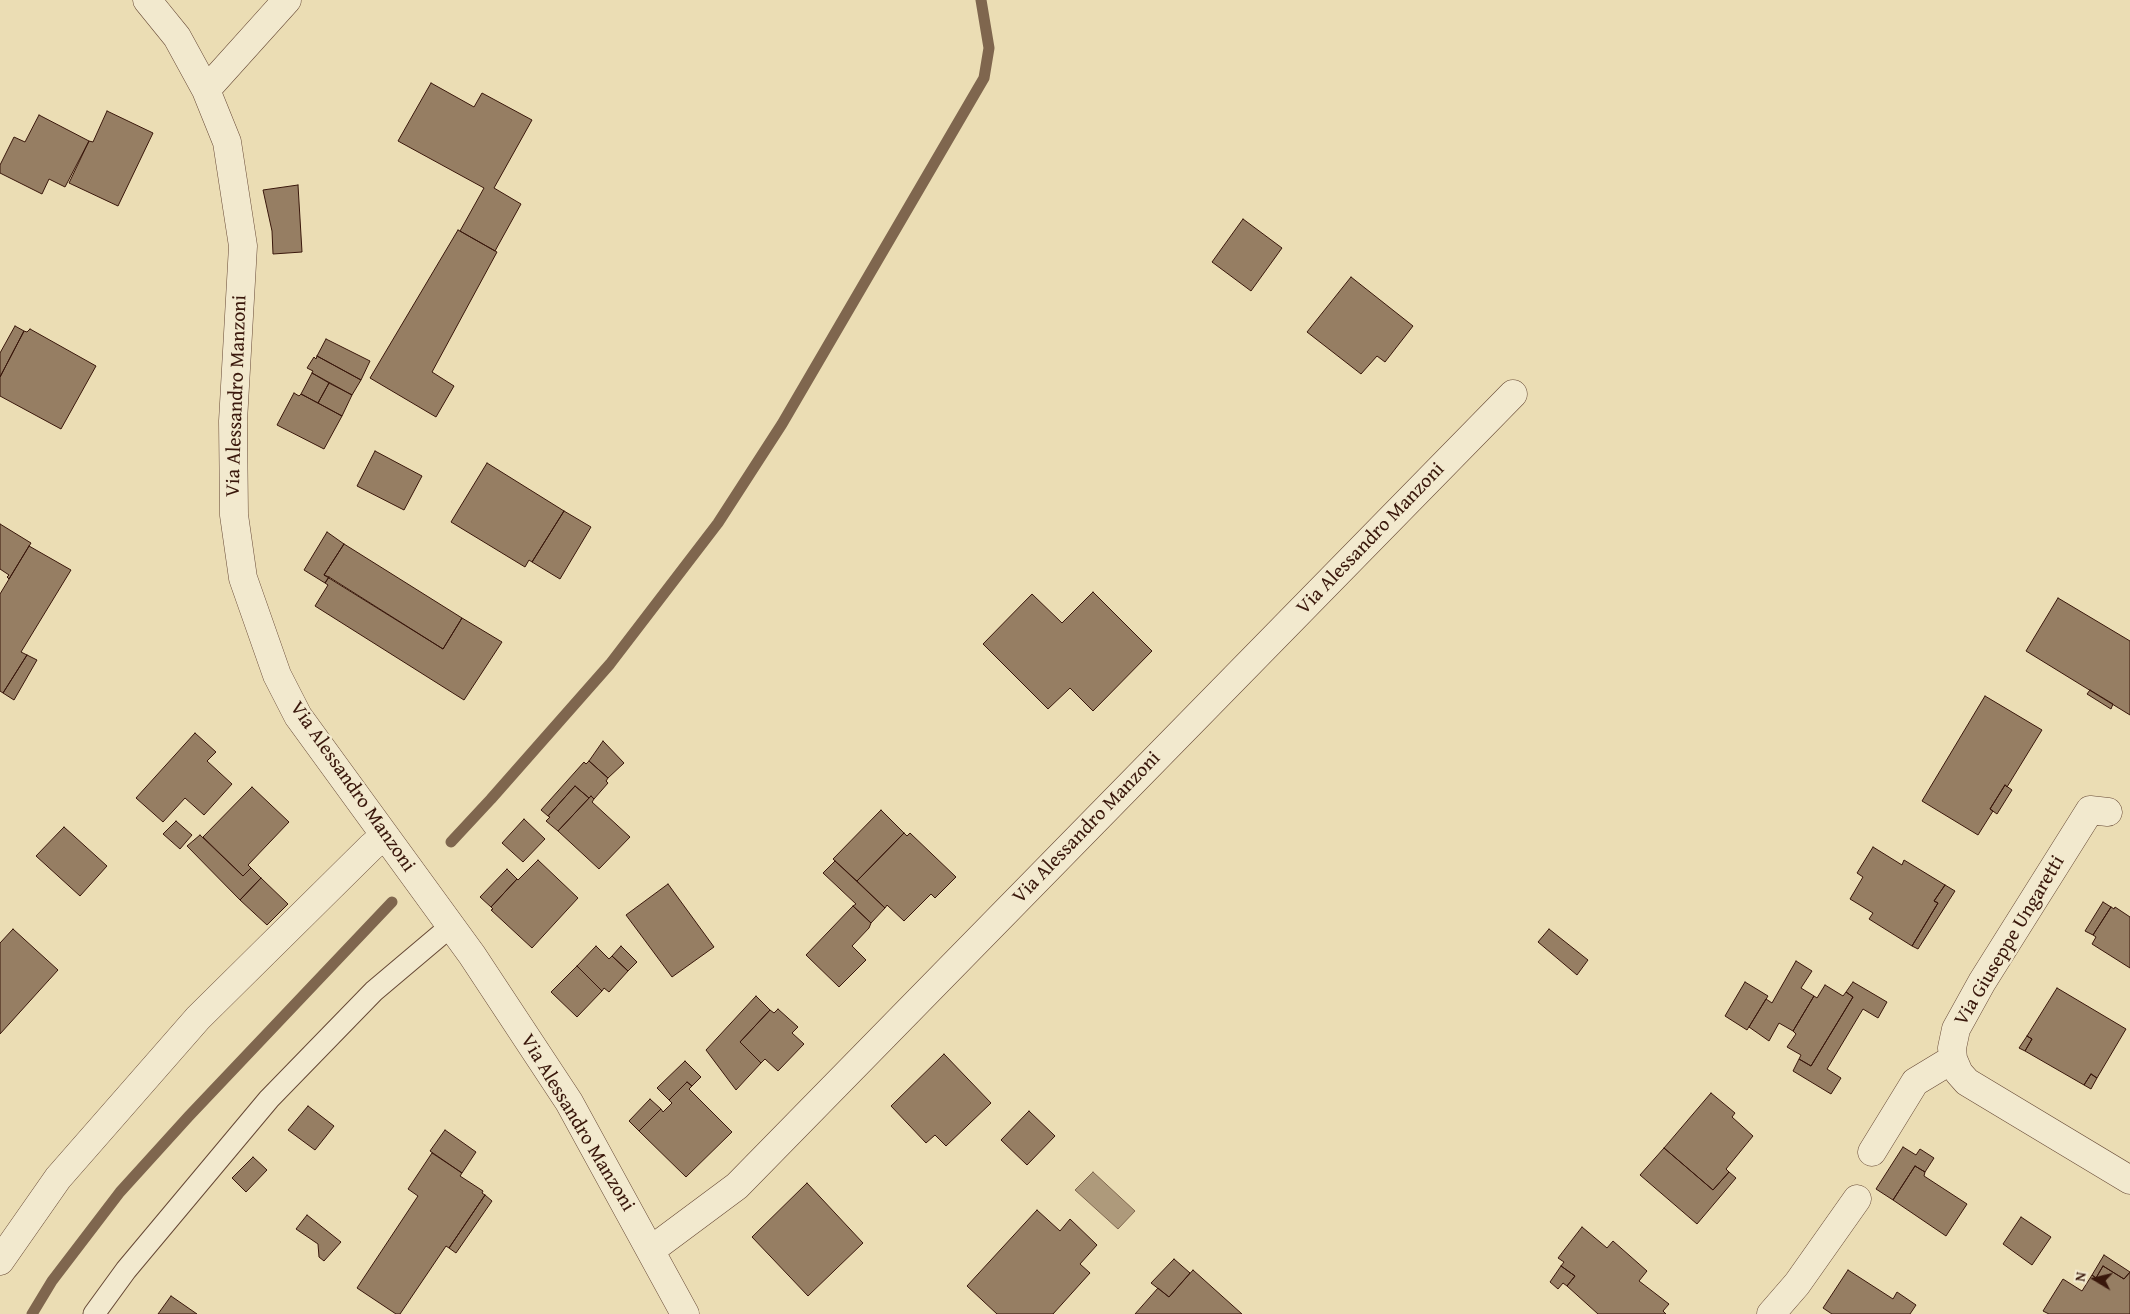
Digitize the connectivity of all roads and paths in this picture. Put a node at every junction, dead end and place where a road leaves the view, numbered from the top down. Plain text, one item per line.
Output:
1 (147, 0) edge
2 (287, 0) edge
3 (206, 90) junction
4 (1513, 394) dead end
5 (2108, 812) dead end
6 (384, 836) junction
7 (451, 926) junction
8 (1953, 1059) junction
9 (1872, 1152) dead end
10 (2130, 1180) edge
11 (1857, 1199) dead end
12 (651, 1250) junction
13 (0, 1261) edge
14 (94, 1314) edge
15 (685, 1314) edge
16 (1771, 1314) edge

1 - 3 street, Via Alessandro Manzoni
2 - 3 street
3 - 6 street, Via Alessandro Manzoni
4 - 12 street, Via Alessandro Manzoni
5 - 8 street, Via Giuseppe Ungaretti
6 - 7 street, Via Alessandro Manzoni
6 - 13 street
7 - 12 street, Via Alessandro Manzoni
7 - 14 lane
8 - 9 street
8 - 10 street
11 - 16 street
12 - 15 street, Via Alessandro Manzoni

